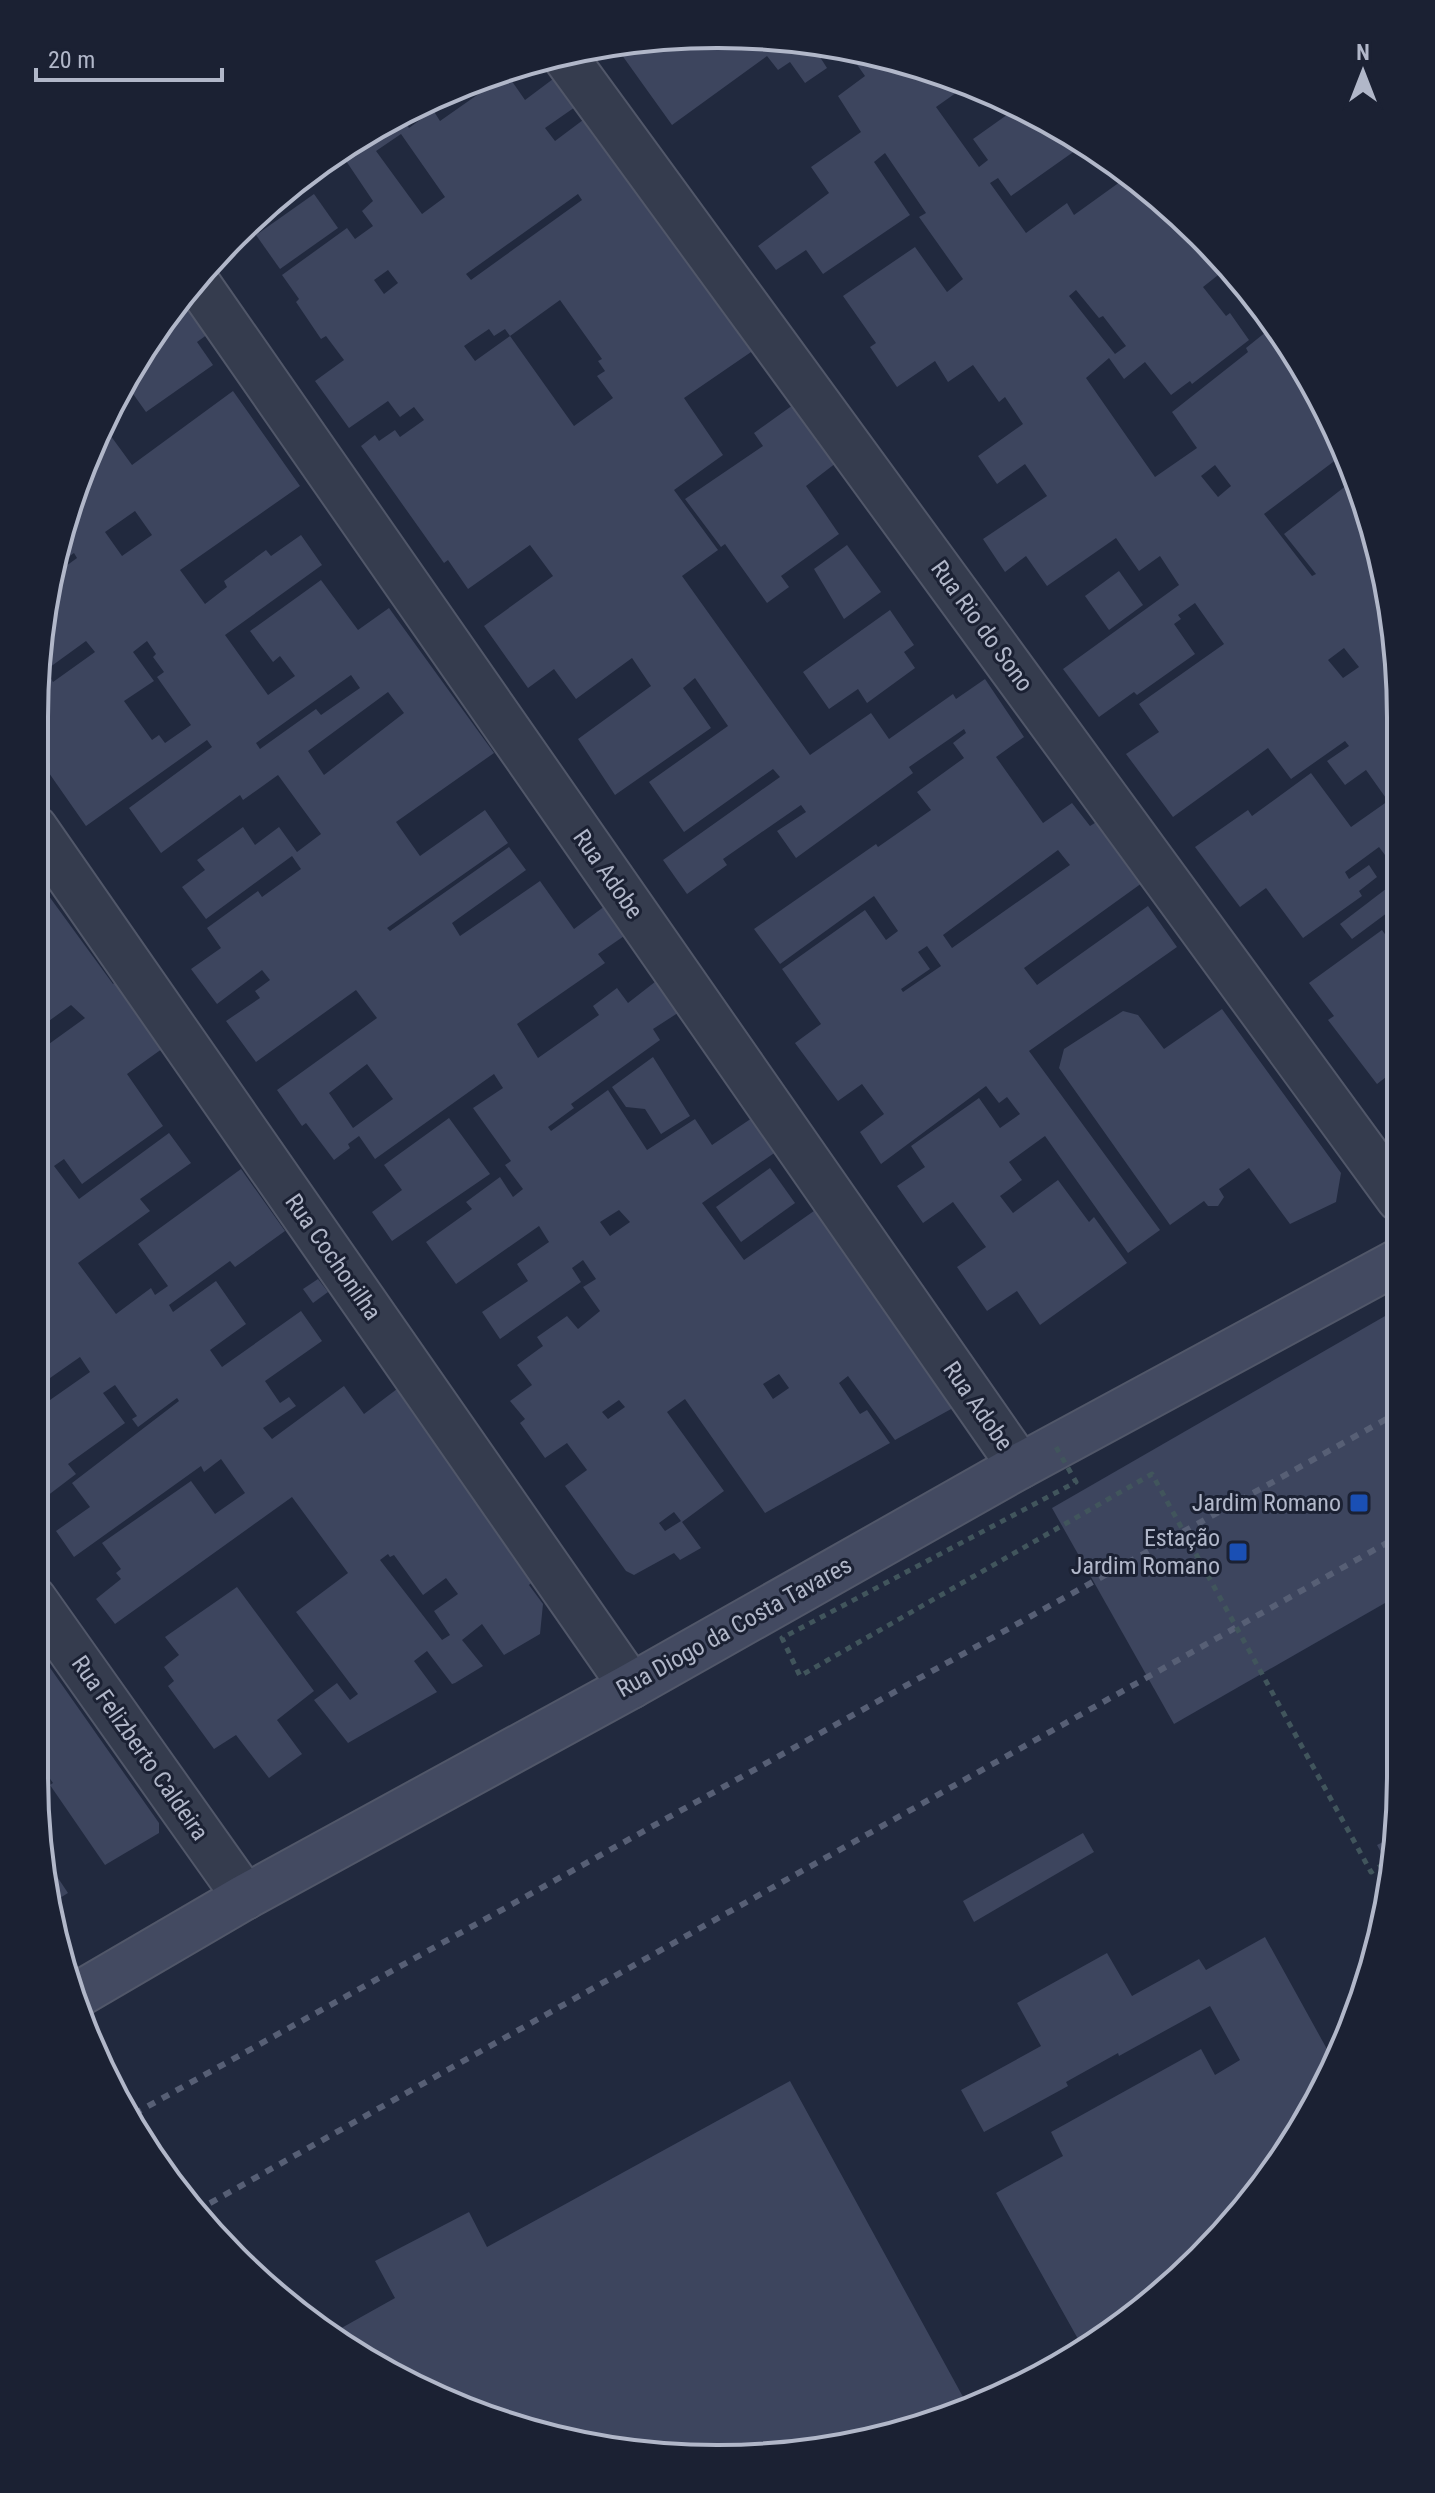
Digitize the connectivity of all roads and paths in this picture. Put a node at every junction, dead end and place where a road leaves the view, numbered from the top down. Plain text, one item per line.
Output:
1 (571, 65) edge
2 (202, 290) edge
3 (48, 847) edge
4 (1387, 1183) edge
5 (1387, 1268) edge
6 (1038, 1457) junction
7 (48, 1619) edge
8 (631, 1686) junction
9 (1380, 1866) edge
10 (245, 1897) junction
11 (84, 1991) edge

1 - 4 street, Rua Rio do Sono
2 - 6 street, Rua Adobe
3 - 8 street, Rua Cochonilha
5 - 6 street, Rua Diogo da Costa Tavares
6 - 8 street, Rua Diogo da Costa Tavares
6 - 9 path, bridge
7 - 10 street, Rua Felizberto Caldeira
8 - 10 street, Rua Diogo da Costa Tavares
10 - 11 street, Rua Diogo da Costa Tavares

